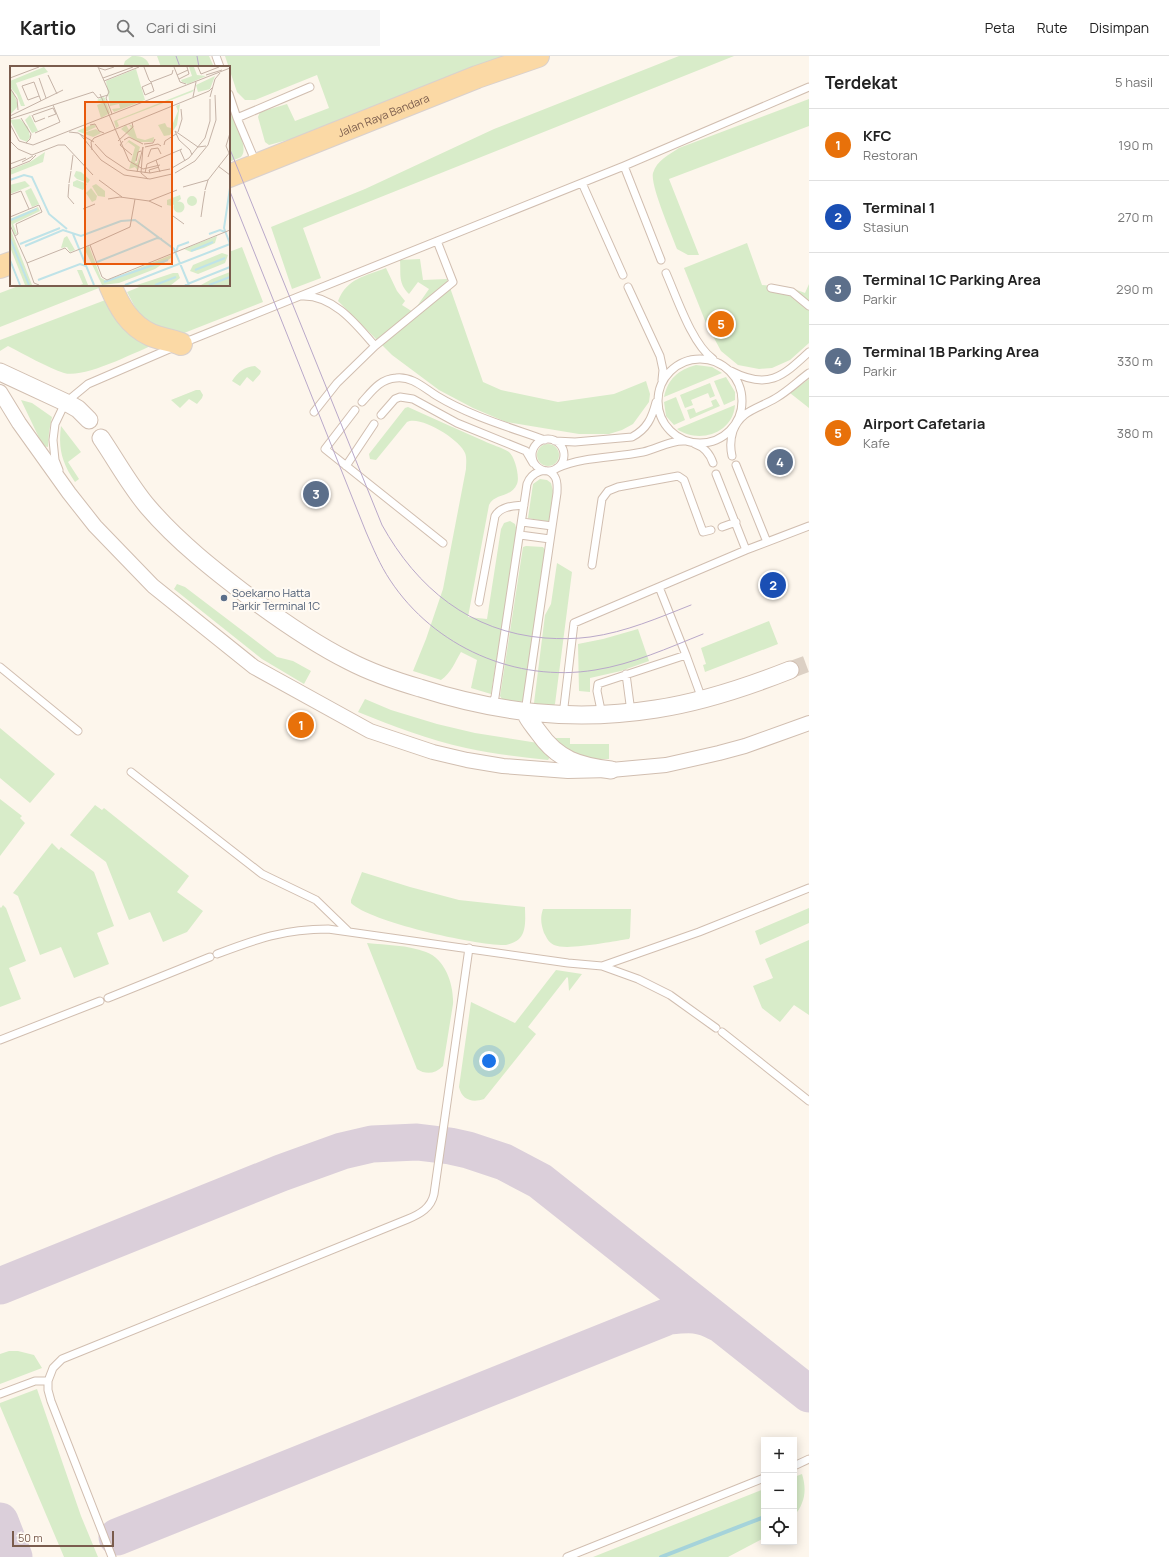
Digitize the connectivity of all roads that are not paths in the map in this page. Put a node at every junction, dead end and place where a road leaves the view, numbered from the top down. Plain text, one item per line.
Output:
1 (216, 56) edge
2 (538, 56) edge
3 (220, 66) edge
4 (310, 87) dead end
5 (809, 88) edge
6 (230, 97) edge
7 (237, 118) junction
8 (257, 165) junction
9 (624, 166) junction
10 (230, 176) edge
11 (582, 183) junction
12 (437, 241) junction
13 (661, 260) dead end
14 (666, 273) dead end
15 (623, 275) dead end
16 (628, 287) dead end
17 (771, 288) dead end
18 (114, 293) edge
19 (297, 296) junction
20 (809, 306) edge
21 (181, 344) junction
22 (375, 346) junction
23 (809, 352) edge
24 (716, 362) junction
25 (728, 369) junction
26 (0, 372) edge
27 (809, 373) edge
28 (661, 384) junction
29 (0, 392) edge
30 (658, 397) junction
31 (362, 402) dead end
32 (65, 403) junction
33 (356, 410) dead end
34 (314, 412) dead end
35 (381, 416) dead end
36 (89, 420) dead end
37 (737, 421) junction
38 (374, 424) dead end
39 (101, 438) dead end
40 (545, 440) junction
41 (555, 441) junction
42 (688, 441) junction
43 (732, 456) dead end
44 (534, 463) junction
45 (713, 464) dead end
46 (346, 466) junction
47 (736, 466) dead end
48 (557, 468) junction
49 (545, 471) junction
50 (716, 474) dead end
51 (69, 493) junction
52 (524, 505) junction
53 (522, 522) junction
54 (736, 522) junction
55 (552, 526) junction
56 (809, 526) edge
57 (722, 527) dead end
58 (711, 530) dead end
59 (520, 535) junction
60 (550, 539) junction
61 (767, 542) junction
62 (443, 544) dead end
63 (746, 550) junction
64 (592, 565) dead end
65 (659, 587) junction
66 (479, 602) dead end
67 (686, 655) junction
68 (0, 668) edge
69 (790, 670) tunnel mouth
70 (626, 674) junction
71 (702, 699) junction
72 (483, 706) junction
73 (525, 712) junction
74 (631, 712) junction
75 (563, 715) junction
76 (602, 715) junction
77 (809, 723) edge
78 (78, 731) dead end
79 (611, 770) junction
80 (131, 772) dead end
81 (809, 888) edge
82 (348, 931) junction
83 (469, 948) junction
84 (602, 966) junction
85 (108, 998) dead end
86 (100, 1001) dead end
87 (0, 1040) edge
88 (809, 1101) edge
89 (48, 1381) junction
90 (0, 1394) edge
91 (809, 1459) edge
92 (797, 1465) edge
93 (761, 1479) edge
94 (112, 1557) edge
95 (567, 1557) edge

1 - 3 lane
2 - 8 main road, Jalan Raya Bandara
4 - 7 lane
5 - 9 lane
6 - 7 lane
7 - 8 lane
8 - 10 main road, Jalan Raya Bandara
9 - 11 lane
9 - 13 lane
11 - 12 lane
11 - 15 lane
12 - 19 lane
12 - 22 lane
14 - 24 lane
16 - 28 lane
17 - 20 lane
18 - 21 main road
19 - 21 lane
19 - 22 lane
21 - 32 lane
22 - 34 lane
23 - 25 lane
24 - 25 lane
24 - 28 lane
25 - 37 lane
26 - 32 street
27 - 37 lane
28 - 30 lane
29 - 51 street
30 - 41 lane
30 - 42 lane
31 - 40 lane
32 - 36 street
32 - 51 lane
33 - 46 lane
35 - 44 lane
37 - 42 lane
37 - 43 lane
38 - 46 lane
39 - 72 street
40 - 41 lane
40 - 44 lane
41 - 48 lane
42 - 45 lane
42 - 48 lane
44 - 49 lane
46 - 62 lane
47 - 61 lane
48 - 49 lane
49 - 52 lane
49 - 55 lane
50 - 54 lane
51 - 79 street
52 - 53 lane
52 - 66 lane
53 - 55 lane
53 - 59 lane
54 - 57 lane
54 - 63 lane
55 - 60 lane
56 - 61 lane
58 - 64 lane
59 - 60 lane
59 - 72 lane
60 - 73 lane
61 - 63 lane
63 - 65 lane
65 - 67 lane
65 - 75 lane
67 - 70 lane
67 - 71 lane
68 - 78 lane
69 - 71 street
70 - 74 lane
70 - 76 lane
71 - 74 street
72 - 73 street
73 - 75 street
73 - 79 street
74 - 76 street
75 - 76 street
77 - 79 street
80 - 82 lane
81 - 84 lane
82 - 83 lane
82 - 85 lane
83 - 84 lane
83 - 89 lane
84 - 88 lane
86 - 87 lane
89 - 90 lane
89 - 94 lane
91 - 92 lane
93 - 95 lane

